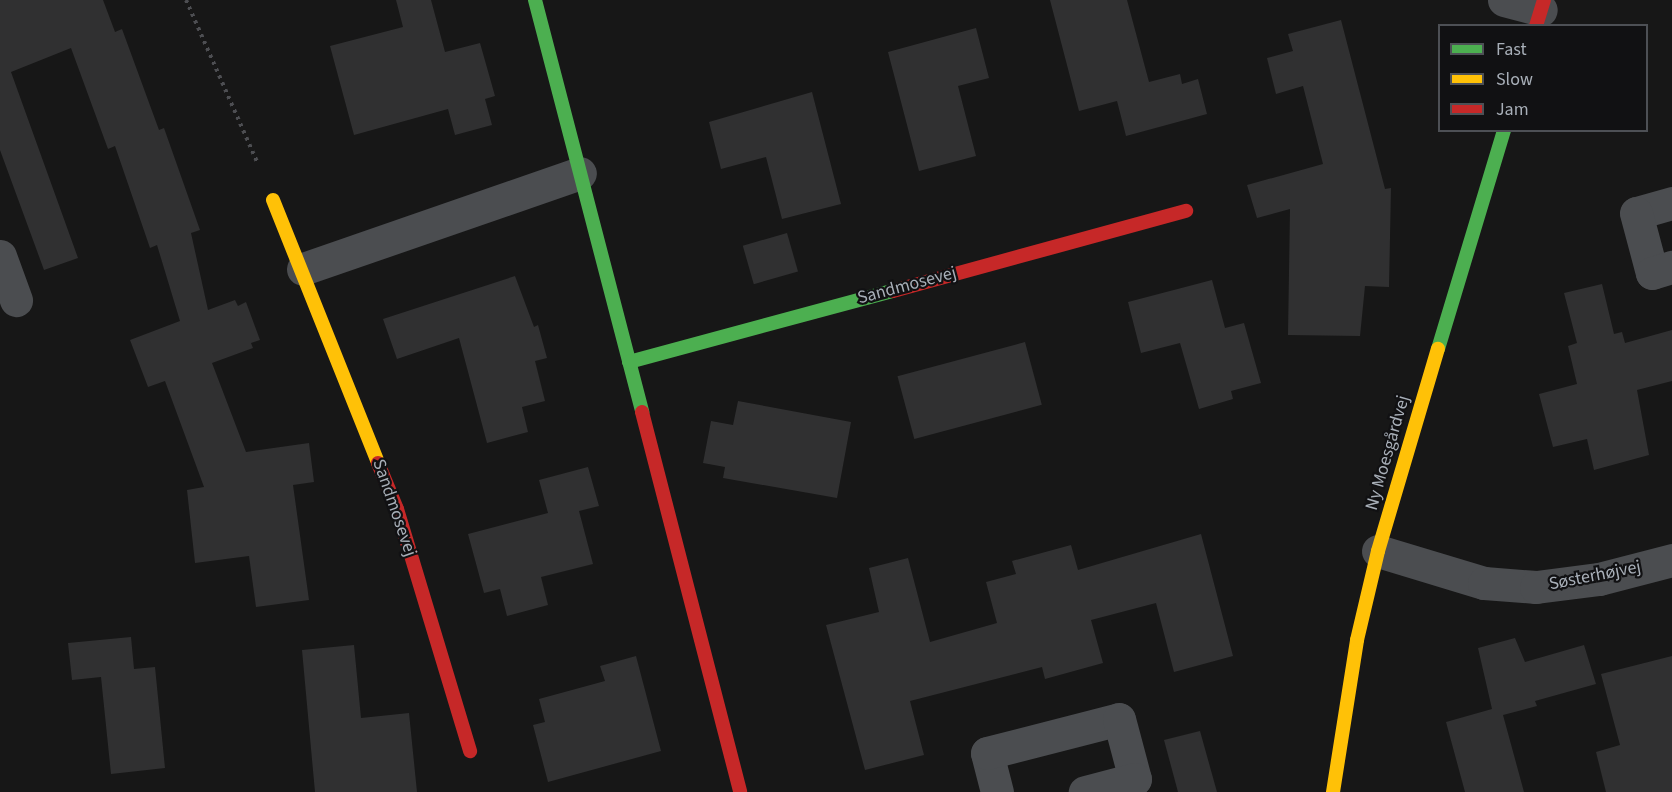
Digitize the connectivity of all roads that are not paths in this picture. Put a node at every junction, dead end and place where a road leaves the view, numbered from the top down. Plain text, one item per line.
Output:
1 (535, 0) edge
2 (1504, 0) edge
3 (1540, 12) edge
4 (1503, 132) edge
5 (580, 173) junction
6 (273, 200) road end
7 (1672, 203) edge
8 (1186, 211) dead end
9 (0, 256) edge
10 (1672, 267) edge
11 (303, 269) junction
12 (16, 300) dead end
13 (629, 362) junction
14 (1378, 551) junction
15 (1672, 560) edge
16 (470, 751) dead end
17 (988, 790) edge
18 (740, 792) edge
19 (1085, 792) edge
20 (1333, 792) edge

1 - 5 street
2 - 3 street
4 - 14 street, Ny Moesgårdvej
5 - 11 street
5 - 13 street
6 - 11 street, Sandmosevej
7 - 10 street
8 - 13 street, Sandmosevej
9 - 12 street
11 - 16 street, Sandmosevej
13 - 18 street
14 - 15 street, Søsterhøjvej
14 - 20 street, Ny Moesgårdvej
17 - 19 street

